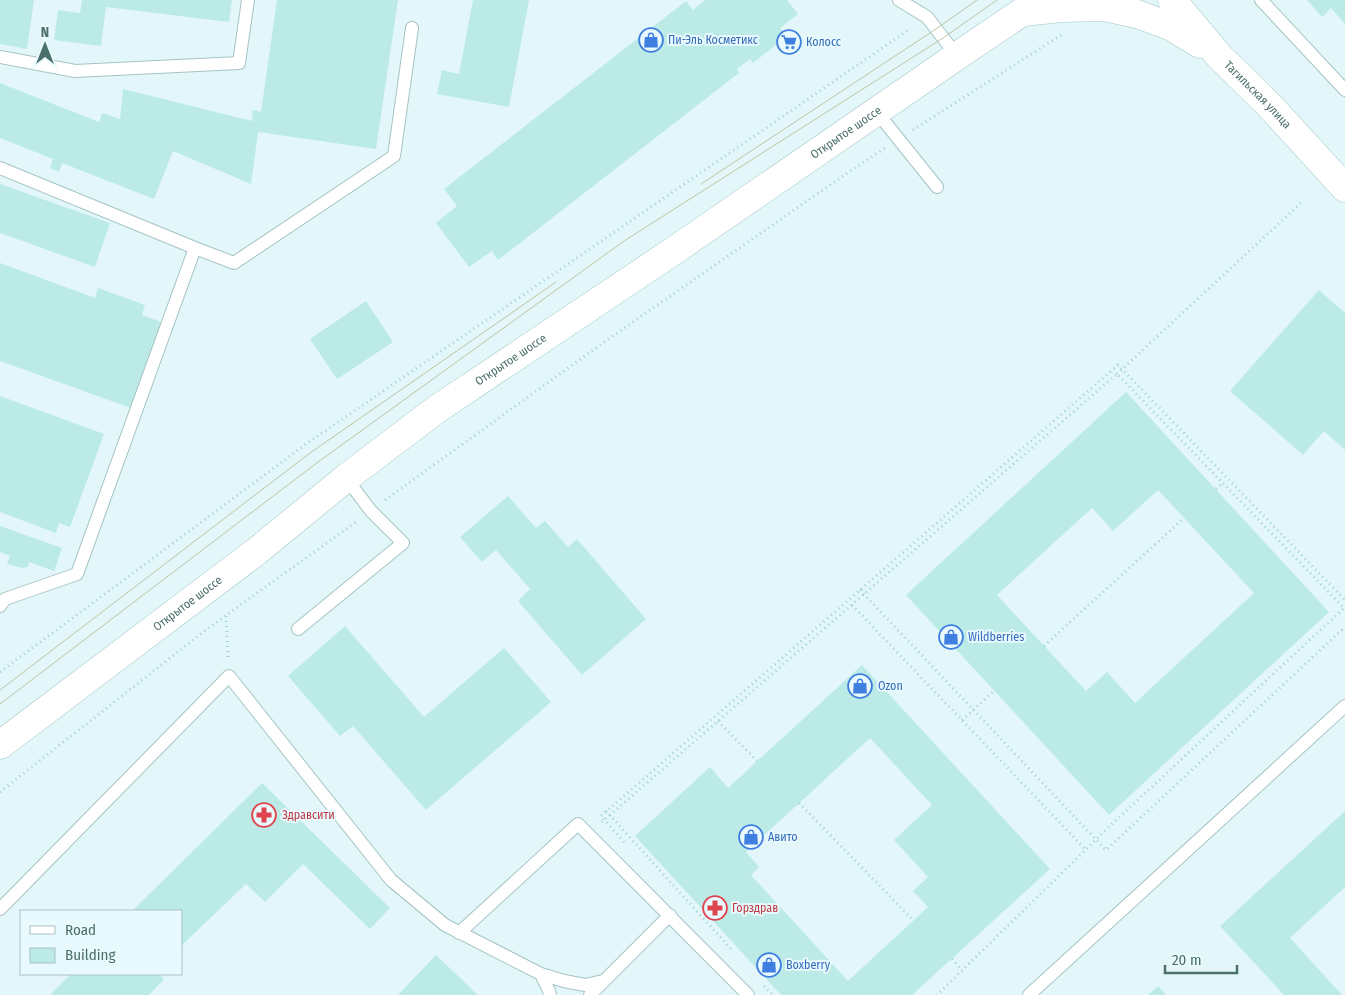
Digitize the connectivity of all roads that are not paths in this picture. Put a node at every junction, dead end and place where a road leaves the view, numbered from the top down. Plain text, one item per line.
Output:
1 (248, 0) edge
2 (899, 0) edge
3 (1172, 0) edge
4 (1261, 0) edge
5 (1032, 6) edge
6 (412, 28) dead end
7 (956, 56) junction
8 (1219, 56) junction
9 (0, 57) edge
10 (1345, 90) edge
11 (876, 111) junction
12 (0, 168) edge
13 (937, 187) dead end
14 (1345, 188) edge
15 (195, 248) junction
16 (346, 478) junction
17 (0, 606) edge
18 (298, 629) dead end
19 (1345, 706) edge
20 (0, 745) edge
21 (0, 909) edge
22 (670, 915) junction
23 (458, 933) junction
24 (541, 974) junction
25 (604, 981) junction
26 (550, 995) edge
27 (590, 995) edge
28 (748, 995) edge
29 (1029, 995) edge

1 - 9 lane
2 - 7 lane
3 - 8 main road, Тагильская улица
4 - 10 lane
5 - 7 main road, Открытое шоссе
5 - 8 main road
6 - 15 lane
7 - 11 main road, Открытое шоссе
8 - 14 main road, Тагильская улица
11 - 13 lane
11 - 16 main road, Открытое шоссе
12 - 15 lane
15 - 17 lane
16 - 18 lane
16 - 20 main road, Открытое шоссе
19 - 29 lane
21 - 23 lane
22 - 23 lane
22 - 25 lane
22 - 28 lane
23 - 24 lane
24 - 25 lane
24 - 26 lane
25 - 27 lane

